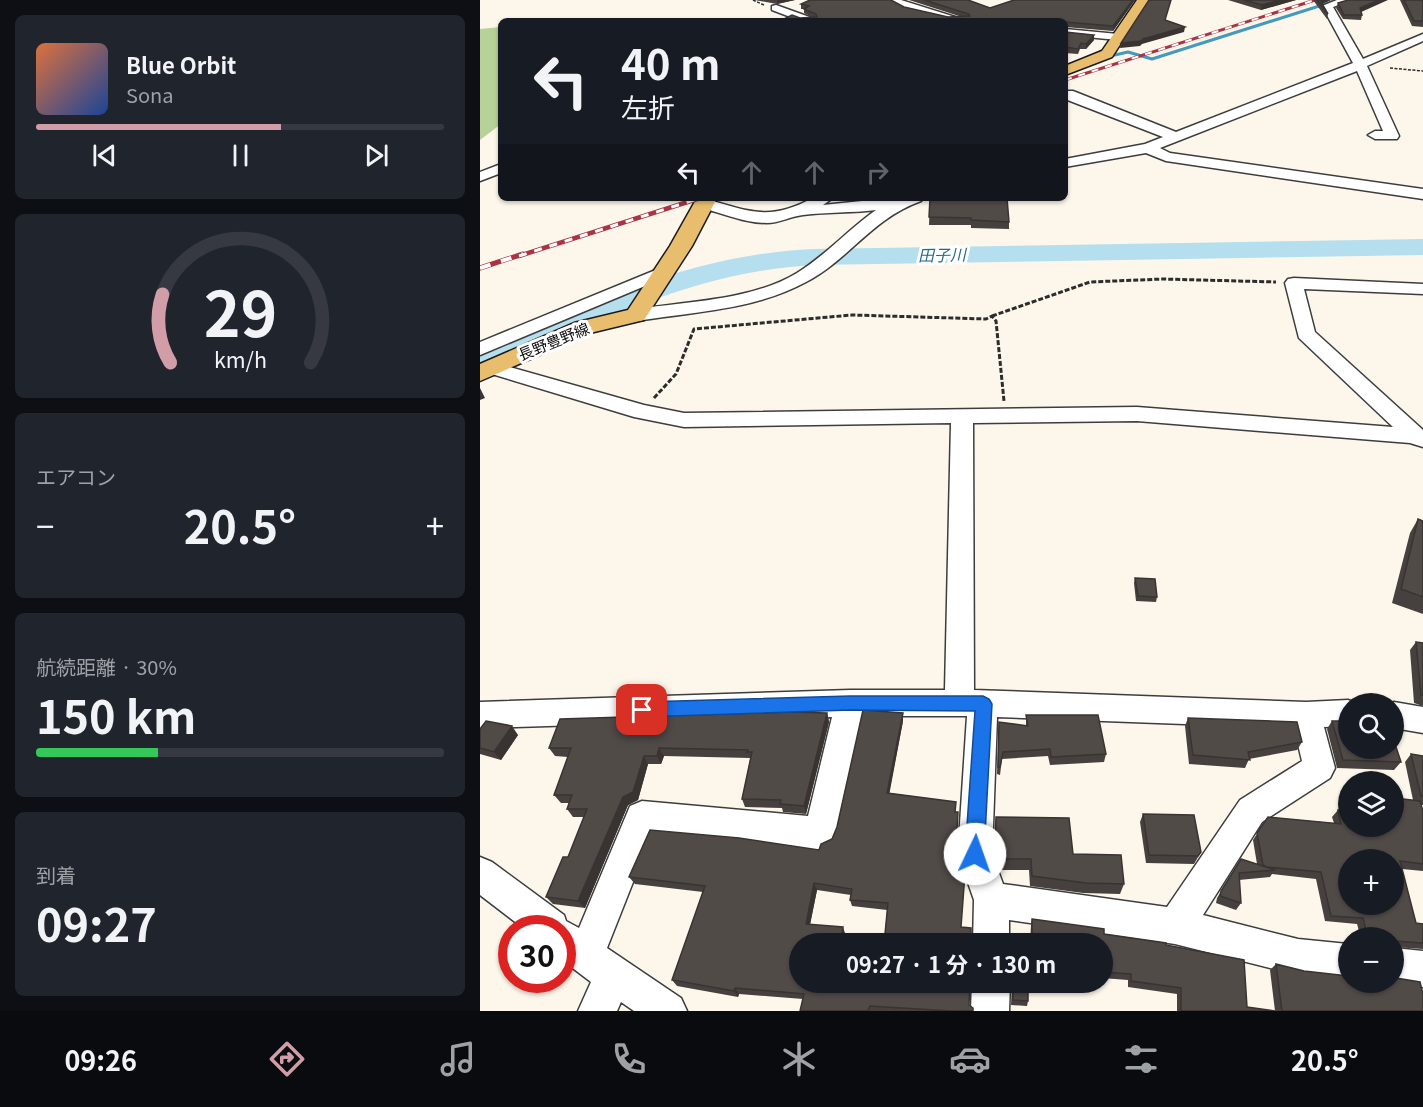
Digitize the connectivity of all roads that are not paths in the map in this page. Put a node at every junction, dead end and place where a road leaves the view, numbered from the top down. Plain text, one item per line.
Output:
1 (893, 0) edge
2 (1141, 0) edge
3 (1347, 0) edge
4 (797, 5) dead end
5 (803, 18) edge
6 (951, 18) edge
7 (1068, 32) edge
8 (1118, 37) junction
9 (1423, 37) edge
10 (1360, 65) junction
11 (1068, 70) edge
12 (1068, 94) edge
13 (1375, 135) dead end
14 (1175, 137) junction
15 (1148, 148) junction
16 (1068, 162) edge
17 (498, 169) edge
18 (480, 177) edge
19 (1423, 194) edge
20 (706, 201) edge
21 (819, 201) edge
22 (902, 201) edge
23 (907, 201) edge
24 (801, 211) junction
25 (1423, 289) edge
26 (652, 290) junction
27 (484, 363) edge
28 (962, 415) junction
29 (1420, 440) edge
30 (850, 703) junction
31 (971, 704) junction
32 (1338, 713) edge
33 (1306, 714) junction
34 (480, 715) edge
35 (1404, 717) edge
36 (1423, 720) edge
37 (480, 874) edge
38 (991, 900) junction
39 (534, 915) edge
40 (1175, 926) junction
41 (991, 933) edge
42 (587, 956) edge
43 (1338, 961) edge
44 (1404, 967) edge
45 (1423, 969) edge
46 (990, 993) edge
47 (597, 1011) edge
48 (668, 1011) edge
49 (990, 1011) edge

1 - 6 street
2 - 8 main road
3 - 10 street
4 - 5 street
7 - 8 street
8 - 11 main road
9 - 10 street
10 - 13 street
10 - 14 street
12 - 14 street
14 - 15 street
15 - 16 street
15 - 19 street
17 - 18 street
20 - 24 street
20 - 26 main road
21 - 24 street
22 - 24 street
23 - 26 street
25 - 29 street
26 - 27 street
26 - 27 main road, 長野豊野線
27 - 28 street
28 - 29 street
28 - 31 street
30 - 31 street
30 - 34 street
30 - 42 street
31 - 33 street
31 - 38 street
32 - 33 street
33 - 40 street
35 - 36 street
37 - 39 street
38 - 40 street
38 - 41 street
40 - 43 street
42 - 47 street
42 - 48 street
44 - 45 street
46 - 49 street

